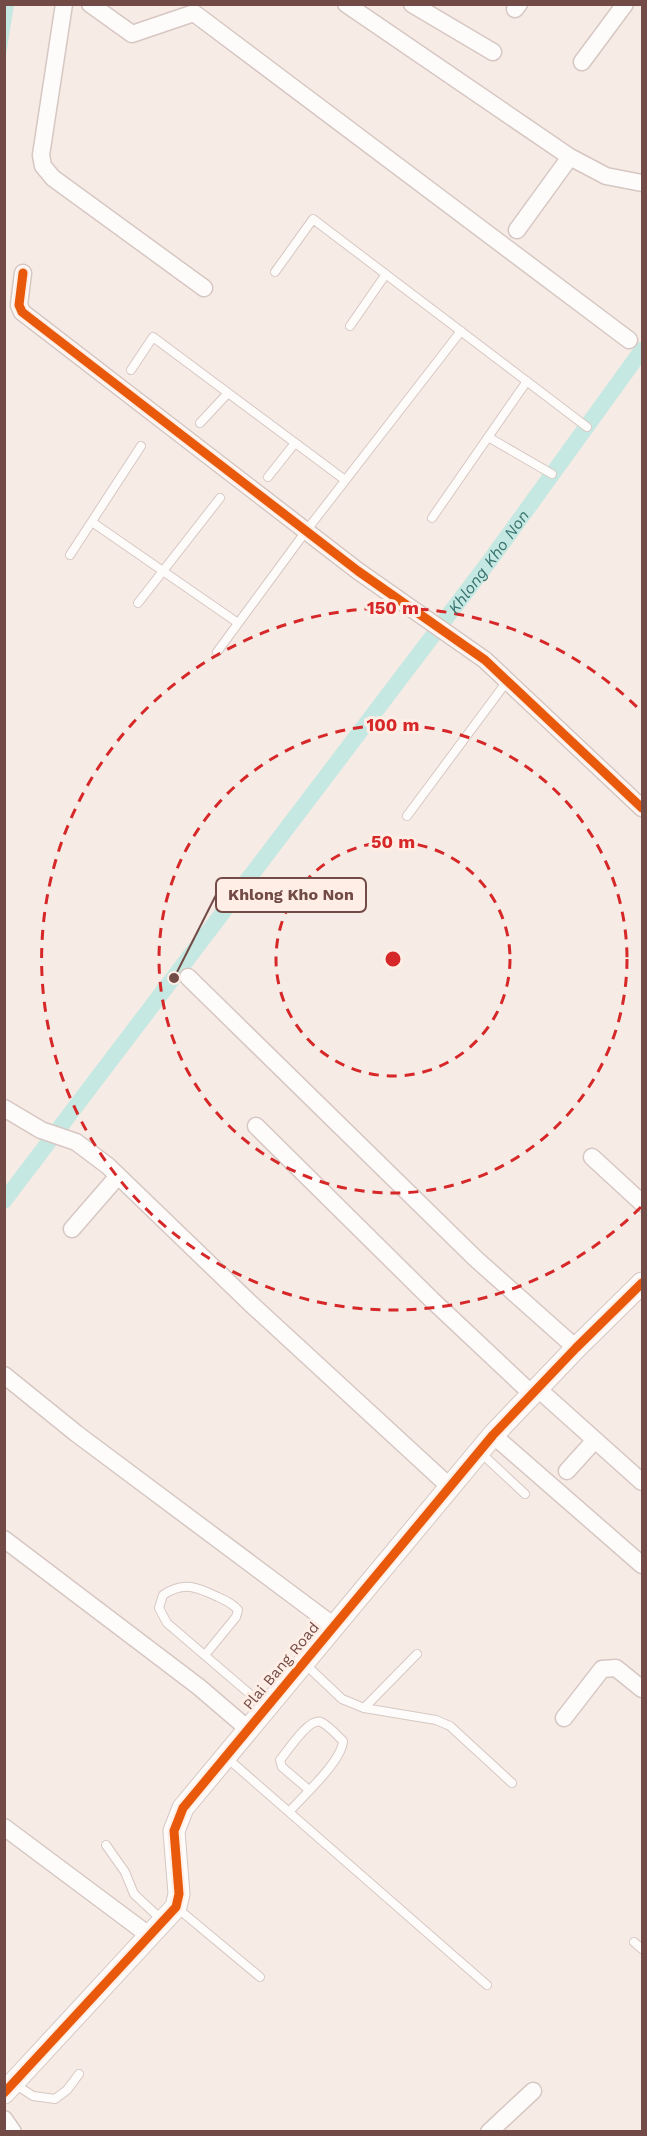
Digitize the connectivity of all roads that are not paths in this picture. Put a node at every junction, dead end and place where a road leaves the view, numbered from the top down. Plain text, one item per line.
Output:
1 (64, 4) edge
2 (90, 4) edge
3 (346, 4) edge
4 (412, 4) edge
5 (625, 4) edge
6 (493, 51) dead end
7 (582, 62) dead end
8 (570, 157) junction
9 (642, 183) edge
10 (517, 230) dead end
11 (274, 272) dead end
12 (23, 273) dead end
13 (386, 274) junction
14 (204, 288) dead end
15 (350, 326) dead end
16 (461, 331) junction
17 (628, 340) dead end
18 (131, 370) dead end
19 (527, 381) junction
20 (228, 393) junction
21 (200, 423) dead end
22 (587, 427) dead end
23 (488, 437) junction
24 (294, 443) junction
25 (141, 446) dead end
26 (552, 474) dead end
27 (268, 477) dead end
28 (345, 480) junction
29 (220, 498) dead end
30 (432, 518) dead end
31 (92, 522) junction
32 (306, 531) junction
33 (70, 555) dead end
34 (164, 572) junction
35 (138, 603) dead end
36 (238, 623) junction
37 (217, 652) dead end
38 (508, 679) junction
39 (642, 808) edge
40 (407, 816) dead end
41 (188, 977) dead end
42 (4, 1108) edge
43 (256, 1126) dead end
44 (592, 1157) dead end
45 (118, 1176) junction
46 (642, 1203) edge
47 (72, 1229) dead end
48 (642, 1283) edge
49 (576, 1348) junction
50 (4, 1375) edge
51 (535, 1391) junction
52 (493, 1435) junction
53 (595, 1440) junction
54 (479, 1452) junction
55 (567, 1471) dead end
56 (642, 1482) edge
57 (450, 1487) junction
58 (525, 1494) dead end
59 (4, 1539) edge
60 (642, 1565) edge
61 (334, 1626) junction
62 (417, 1654) dead end
63 (205, 1655) junction
64 (304, 1663) junction
65 (642, 1689) edge
66 (266, 1708) junction
67 (364, 1708) junction
68 (564, 1718) dead end
69 (248, 1729) junction
70 (225, 1757) junction
71 (512, 1783) dead end
72 (309, 1790) junction
73 (289, 1812) junction
74 (4, 1827) edge
75 (106, 1845) dead end
76 (163, 1921) junction
77 (634, 1942) dead end
78 (642, 1949) edge
79 (260, 1977) dead end
80 (487, 1985) dead end
81 (79, 2074) dead end
82 (9, 2082) edge
83 (533, 2091) dead end
84 (4, 2119) edge
85 (13, 2132) edge
86 (489, 2132) edge

1 - 14 street
2 - 17 street
3 - 8 street
4 - 6 street
5 - 7 street
8 - 9 street
8 - 10 street
11 - 13 lane
12 - 32 street
13 - 15 lane
13 - 16 lane
16 - 19 lane
16 - 28 lane
18 - 20 lane
19 - 22 lane
19 - 23 lane
20 - 21 lane
20 - 24 lane
23 - 26 lane
23 - 30 lane
24 - 27 lane
24 - 28 lane
25 - 31 lane
28 - 32 lane
29 - 34 lane
31 - 33 lane
31 - 34 lane
32 - 36 lane
32 - 38 street
34 - 35 lane
34 - 36 lane
36 - 37 lane
38 - 39 street
38 - 40 lane
41 - 49 street
42 - 45 street
43 - 51 street
44 - 46 street
45 - 47 street
45 - 57 street
48 - 49 street, Plai Bang Road
49 - 51 street, Plai Bang Road
50 - 61 street
51 - 52 street, Plai Bang Road
51 - 53 street
52 - 54 street, Plai Bang Road
52 - 60 street
53 - 55 street
53 - 56 street
54 - 57 street, Plai Bang Road
54 - 58 lane
57 - 61 street, Plai Bang Road
59 - 69 street
61 - 64 street, Plai Bang Road
62 - 67 lane
63 - 63 lane
63 - 66 lane
64 - 66 street, Plai Bang Road
64 - 67 lane
65 - 68 street
66 - 69 street, Plai Bang Road
67 - 71 lane
69 - 70 street, Plai Bang Road
70 - 73 lane
70 - 76 street, Plai Bang Road
72 - 72 lane
72 - 73 lane
73 - 80 lane
74 - 76 street
75 - 76 lane
76 - 79 lane
76 - 82 street
77 - 78 lane
81 - 82 lane
83 - 86 street
84 - 85 street

